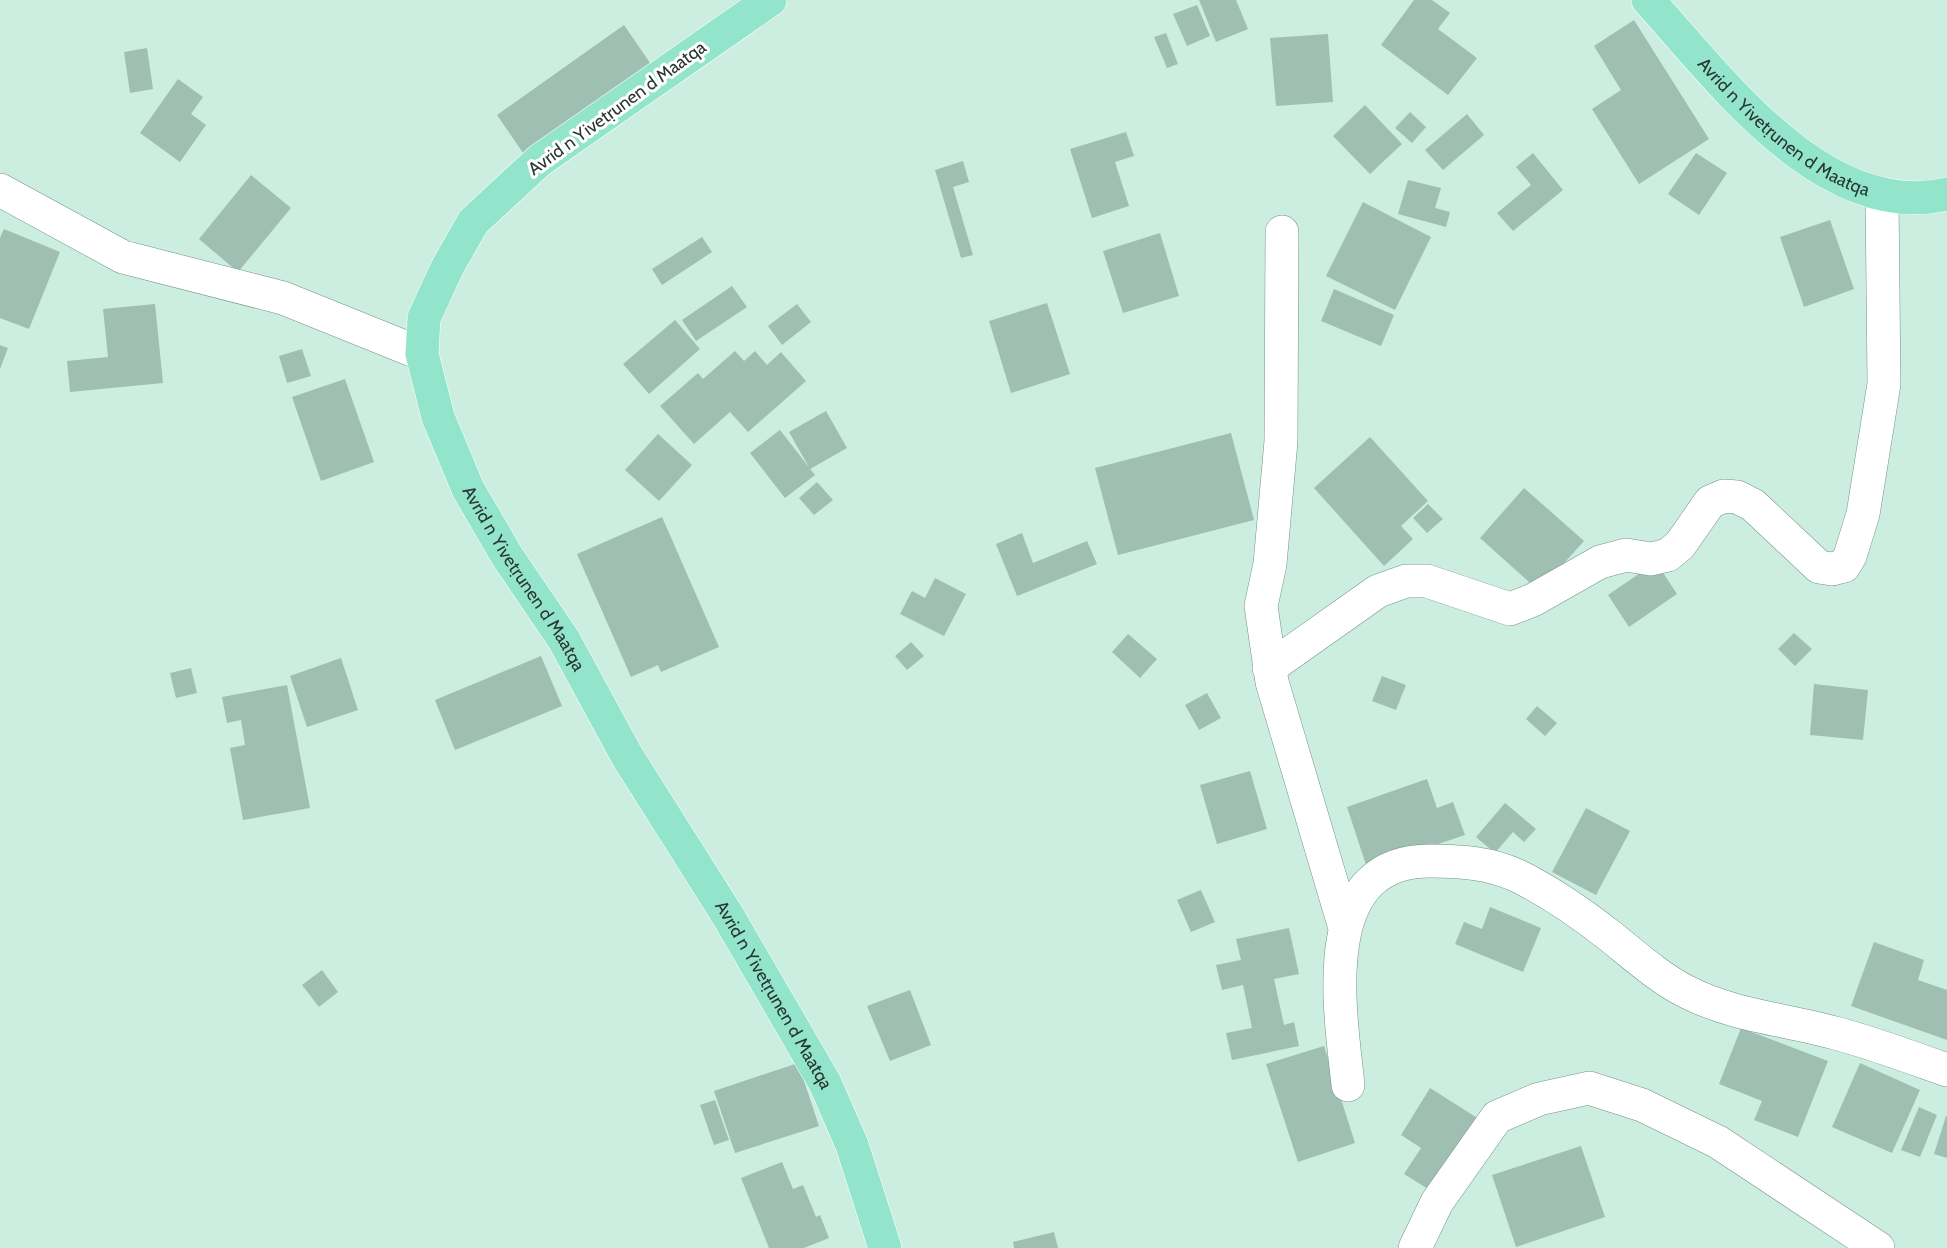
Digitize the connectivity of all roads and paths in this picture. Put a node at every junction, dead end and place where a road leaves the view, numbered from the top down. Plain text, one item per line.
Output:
1 (770, 0) edge
2 (1648, 0) edge
3 (0, 190) edge
4 (1947, 194) edge
5 (1882, 195) junction
6 (1282, 232) dead end
7 (422, 354) junction
8 (1269, 668) junction
9 (1345, 928) junction
10 (1947, 1070) edge
11 (1348, 1086) dead end
12 (885, 1248) edge
13 (1415, 1248) edge
14 (1878, 1248) edge

1 - 7 main road, Avrid n Yivetṛunen d Maatqa
2 - 5 main road, Avrid n Yivetṛunen d Maatqa
3 - 7 street
4 - 5 main road, Avrid n Yivetṛunen d Maatqa
5 - 8 street
6 - 8 street
7 - 12 main road, Avrid n Yivetṛunen d Maatqa
8 - 9 street
9 - 10 street
9 - 11 street
13 - 14 street

